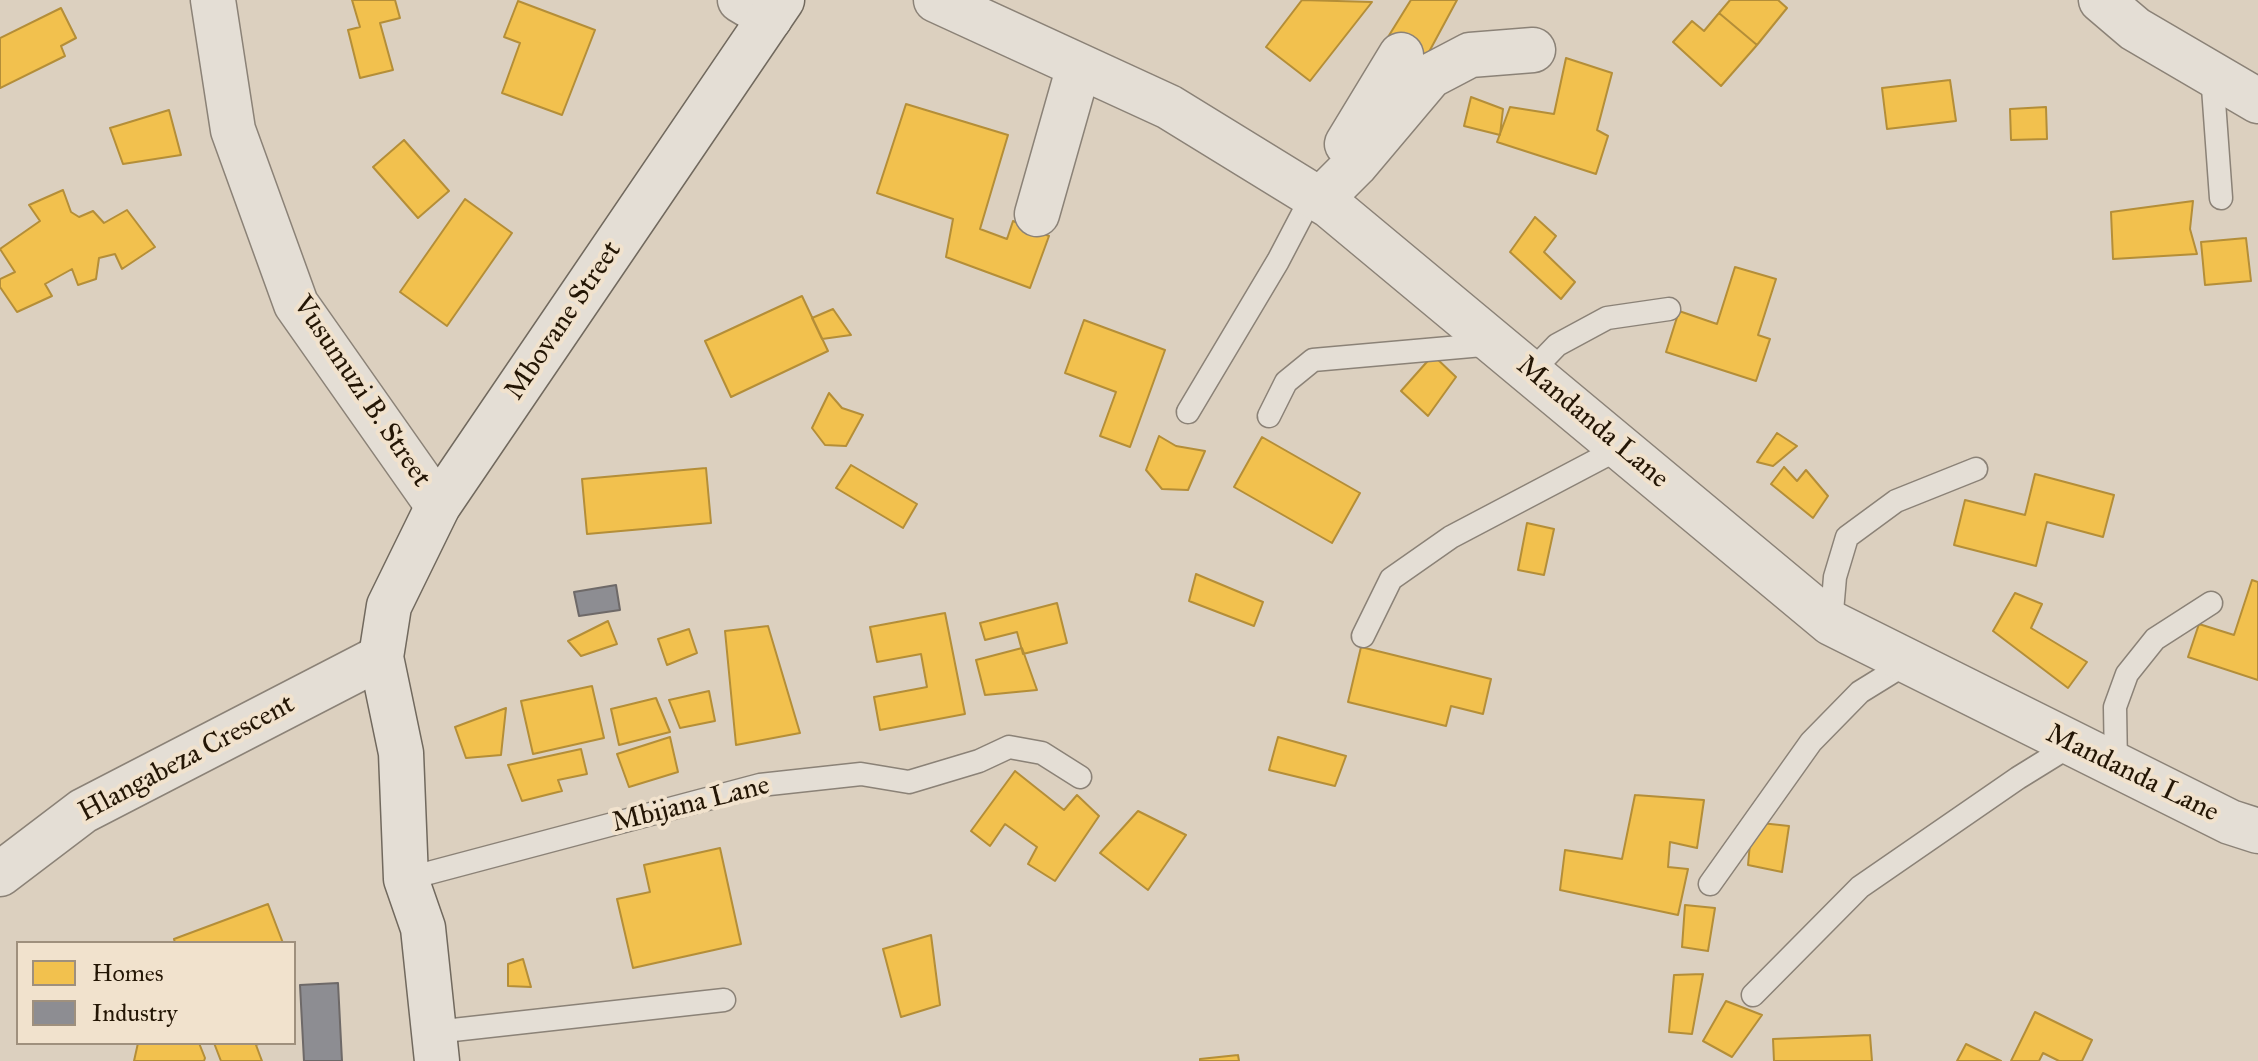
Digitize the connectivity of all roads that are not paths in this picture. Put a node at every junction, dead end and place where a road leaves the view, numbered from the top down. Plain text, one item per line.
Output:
1 (213, 0) edge
2 (936, 0) edge
3 (2101, 0) edge
4 (764, 6) edge
5 (1533, 50) dead end
6 (1401, 55) dead end
7 (1079, 66) junction
8 (2212, 74) junction
9 (2258, 101) edge
10 (1316, 198) junction
11 (2221, 198) dead end
12 (1037, 214) dead end
13 (1669, 309) dead end
14 (1496, 344) junction
15 (1531, 372) junction
16 (1188, 412) dead end
17 (1269, 416) dead end
18 (1622, 447) junction
19 (1976, 469) dead end
20 (438, 506) junction
21 (2211, 603) dead end
22 (1831, 623) junction
23 (1363, 636) dead end
24 (381, 657) junction
25 (1907, 663) junction
26 (2073, 744) junction
27 (2116, 766) junction
28 (1080, 777) dead end
29 (2258, 831) edge
30 (0, 874) edge
31 (406, 879) junction
32 (1710, 884) dead end
33 (1753, 995) dead end
34 (724, 1000) dead end
35 (436, 1047) edge

1 - 20 street, Vusumuzi B. Street
2 - 7 street, Mandanda Lane
3 - 8 street
4 - 20 street, Mbovane Street
5 - 10 street
6 - 10 street
7 - 10 street, Mandanda Lane
7 - 12 street
8 - 9 street
8 - 11 lane
10 - 14 street, Mandanda Lane
10 - 16 lane
13 - 15 lane
14 - 15 street, Mandanda Lane
14 - 17 lane
15 - 18 street, Mandanda Lane
18 - 22 street, Mandanda Lane
18 - 23 lane
19 - 22 lane
20 - 24 street, Mbovane Street
21 - 27 lane
22 - 25 street, Mandanda Lane
24 - 30 street, Hlangabeza Crescent
24 - 31 street
25 - 26 street, Mandanda Lane
25 - 32 lane
26 - 27 street, Mandanda Lane
26 - 33 lane
27 - 29 street, Mandanda Lane
28 - 31 lane, Mbijana Lane
31 - 35 street
34 - 35 lane

